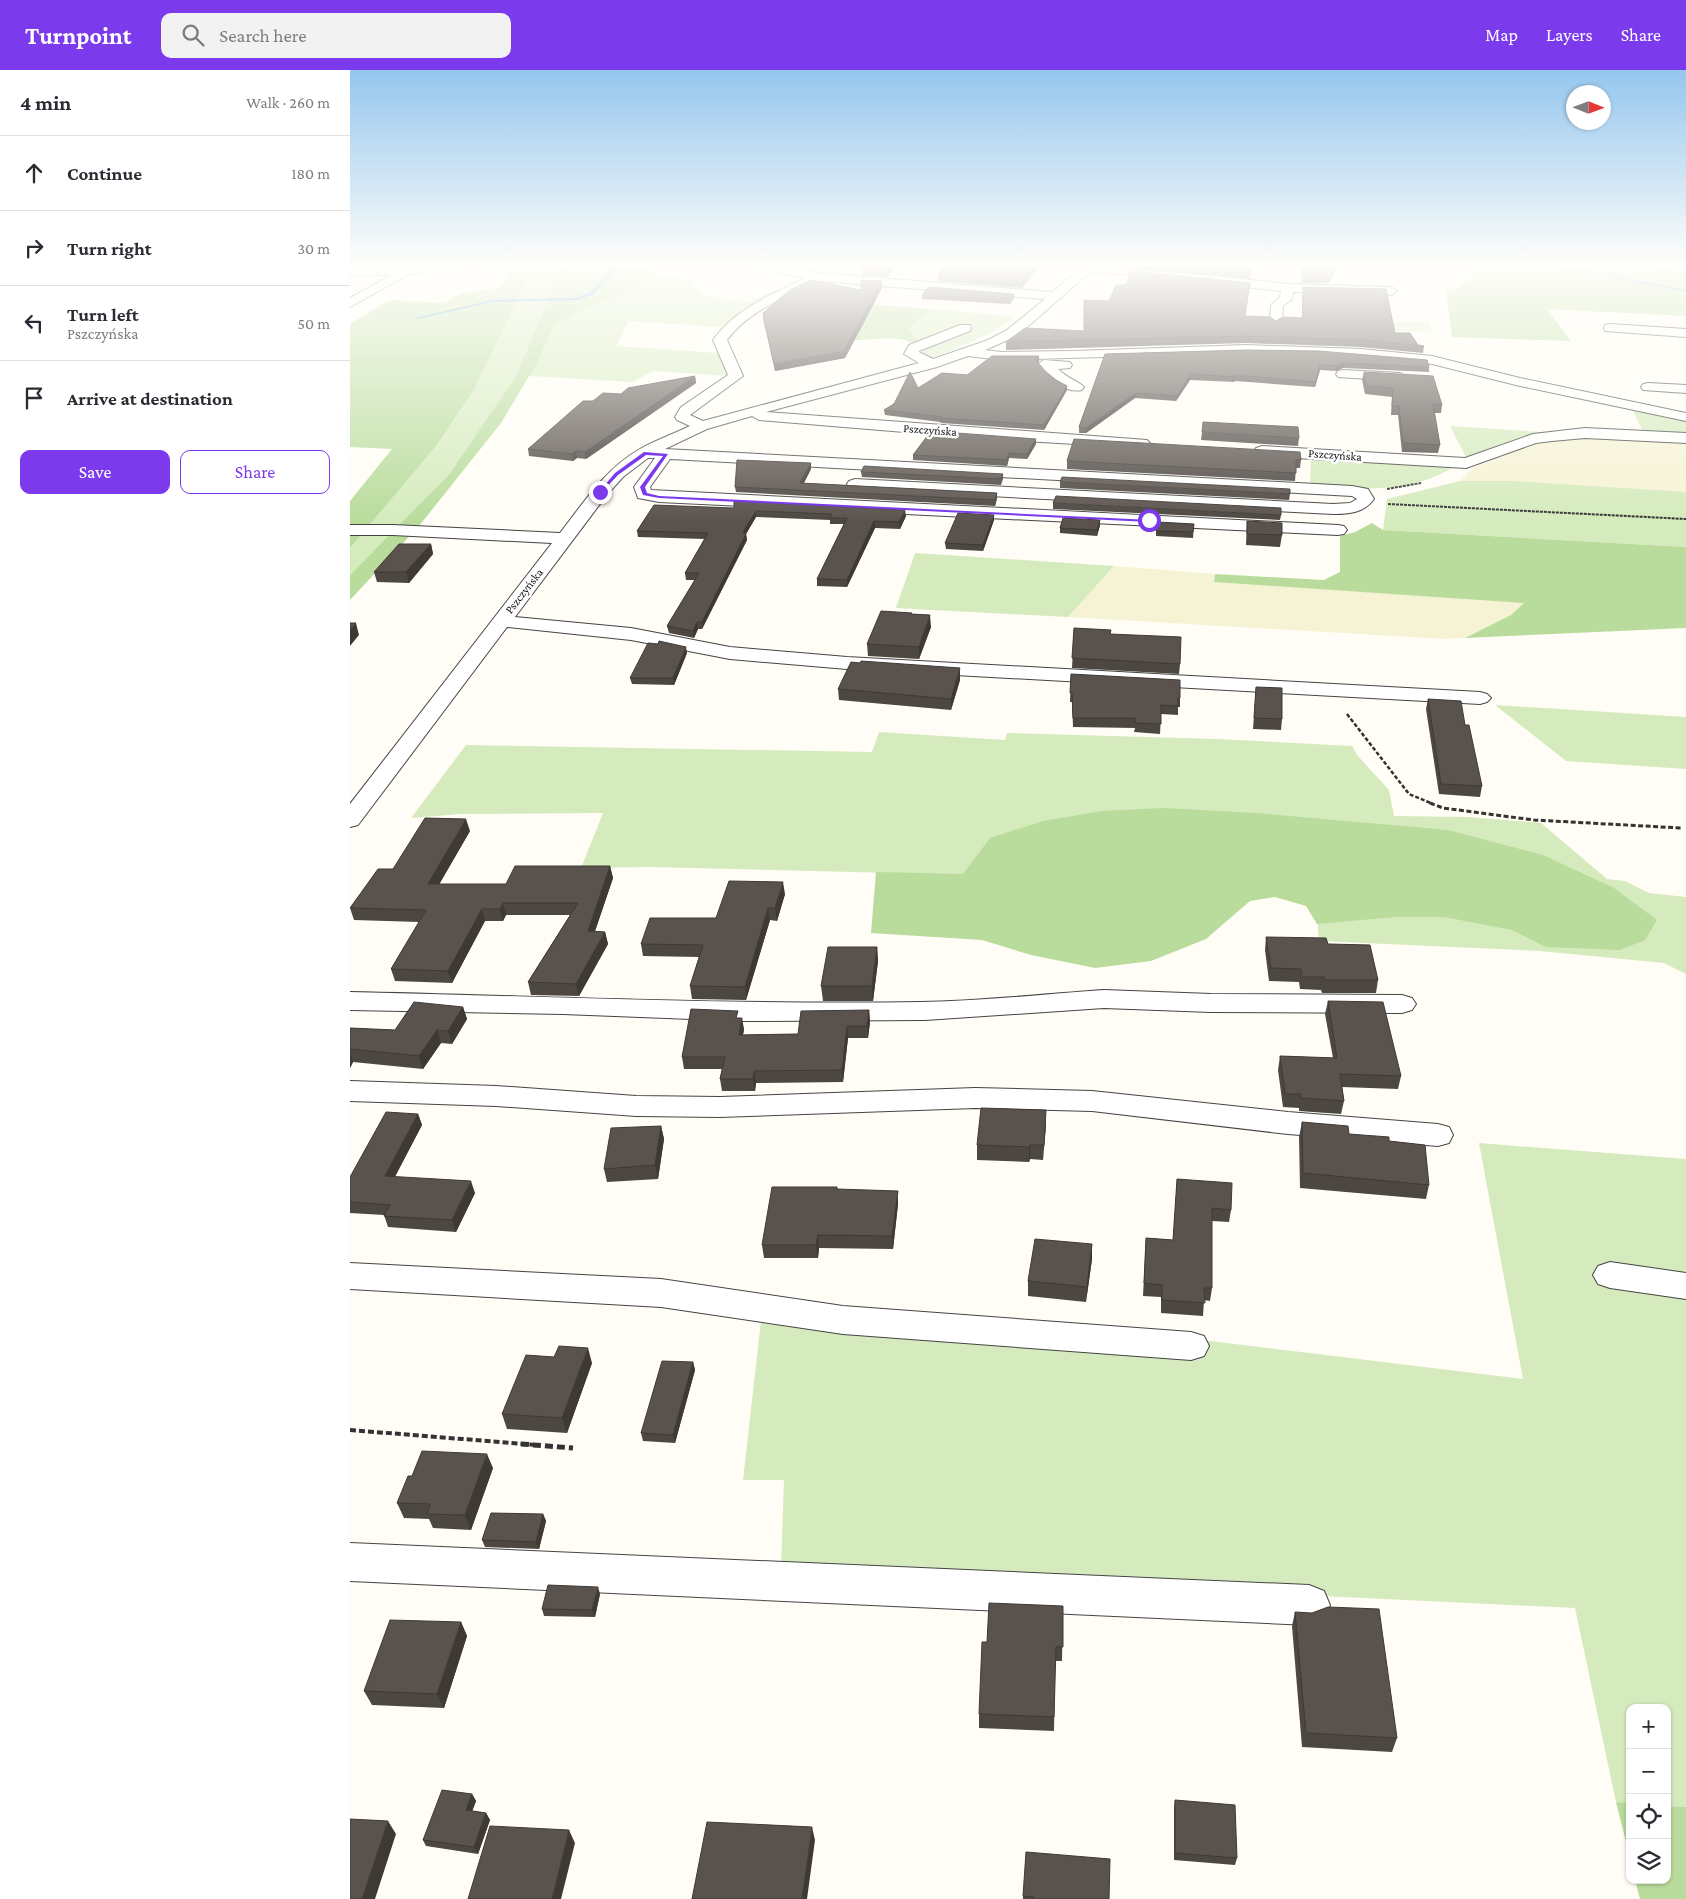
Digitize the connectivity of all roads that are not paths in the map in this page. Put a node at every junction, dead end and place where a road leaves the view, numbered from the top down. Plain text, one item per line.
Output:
1 (725, 351) edge
2 (912, 351) edge
3 (985, 351) edge
4 (1174, 351) edge
5 (1333, 351) edge
6 (981, 354) junction
7 (932, 364) junction
8 (1044, 364) junction
9 (1130, 367) edge
10 (1343, 374) edge
11 (1412, 378) edge
12 (1450, 379) dead end
13 (1516, 380) junction
14 (1077, 387) dead end
15 (1648, 387) dead end
16 (1686, 388) edge
17 (740, 414) junction
18 (1686, 417) edge
19 (702, 426) junction
20 (1686, 438) edge
21 (1157, 444) edge
22 (1246, 450) edge
23 (645, 453) junction
24 (666, 454) junction
25 (855, 484) edge
26 (350, 530) edge
27 (1338, 530) dead end
28 (565, 538) junction
29 (500, 622) junction
30 (1480, 698) dead end
31 (350, 820) edge
32 (350, 1001) edge
33 (1402, 1004) dead end
34 (350, 1091) edge
35 (1438, 1135) dead end
36 (1610, 1275) dead end
37 (350, 1276) edge
38 (1686, 1286) edge
39 (1191, 1346) dead end
40 (350, 1562) edge
41 (1309, 1605) dead end

1 - 19 street
2 - 7 street
3 - 6 street, Pszczyńska
4 - 6 street
5 - 13 street
6 - 7 street, Pszczyńska
6 - 8 street
7 - 17 street, Pszczyńska
8 - 9 street
8 - 14 street
10 - 11 street
12 - 13 street
13 - 18 street
15 - 16 street
17 - 19 street, Pszczyńska
17 - 21 street, Pszczyńska
19 - 23 street, Pszczyńska
20 - 22 street, Pszczyńska
23 - 24 street
23 - 28 street, Pszczyńska
24 - 25 street
24 - 27 street
26 - 28 street
28 - 29 street, Pszczyńska
29 - 30 street
29 - 31 street, Pszczyńska
32 - 33 street
34 - 35 street
36 - 38 street
37 - 39 street
40 - 41 street

